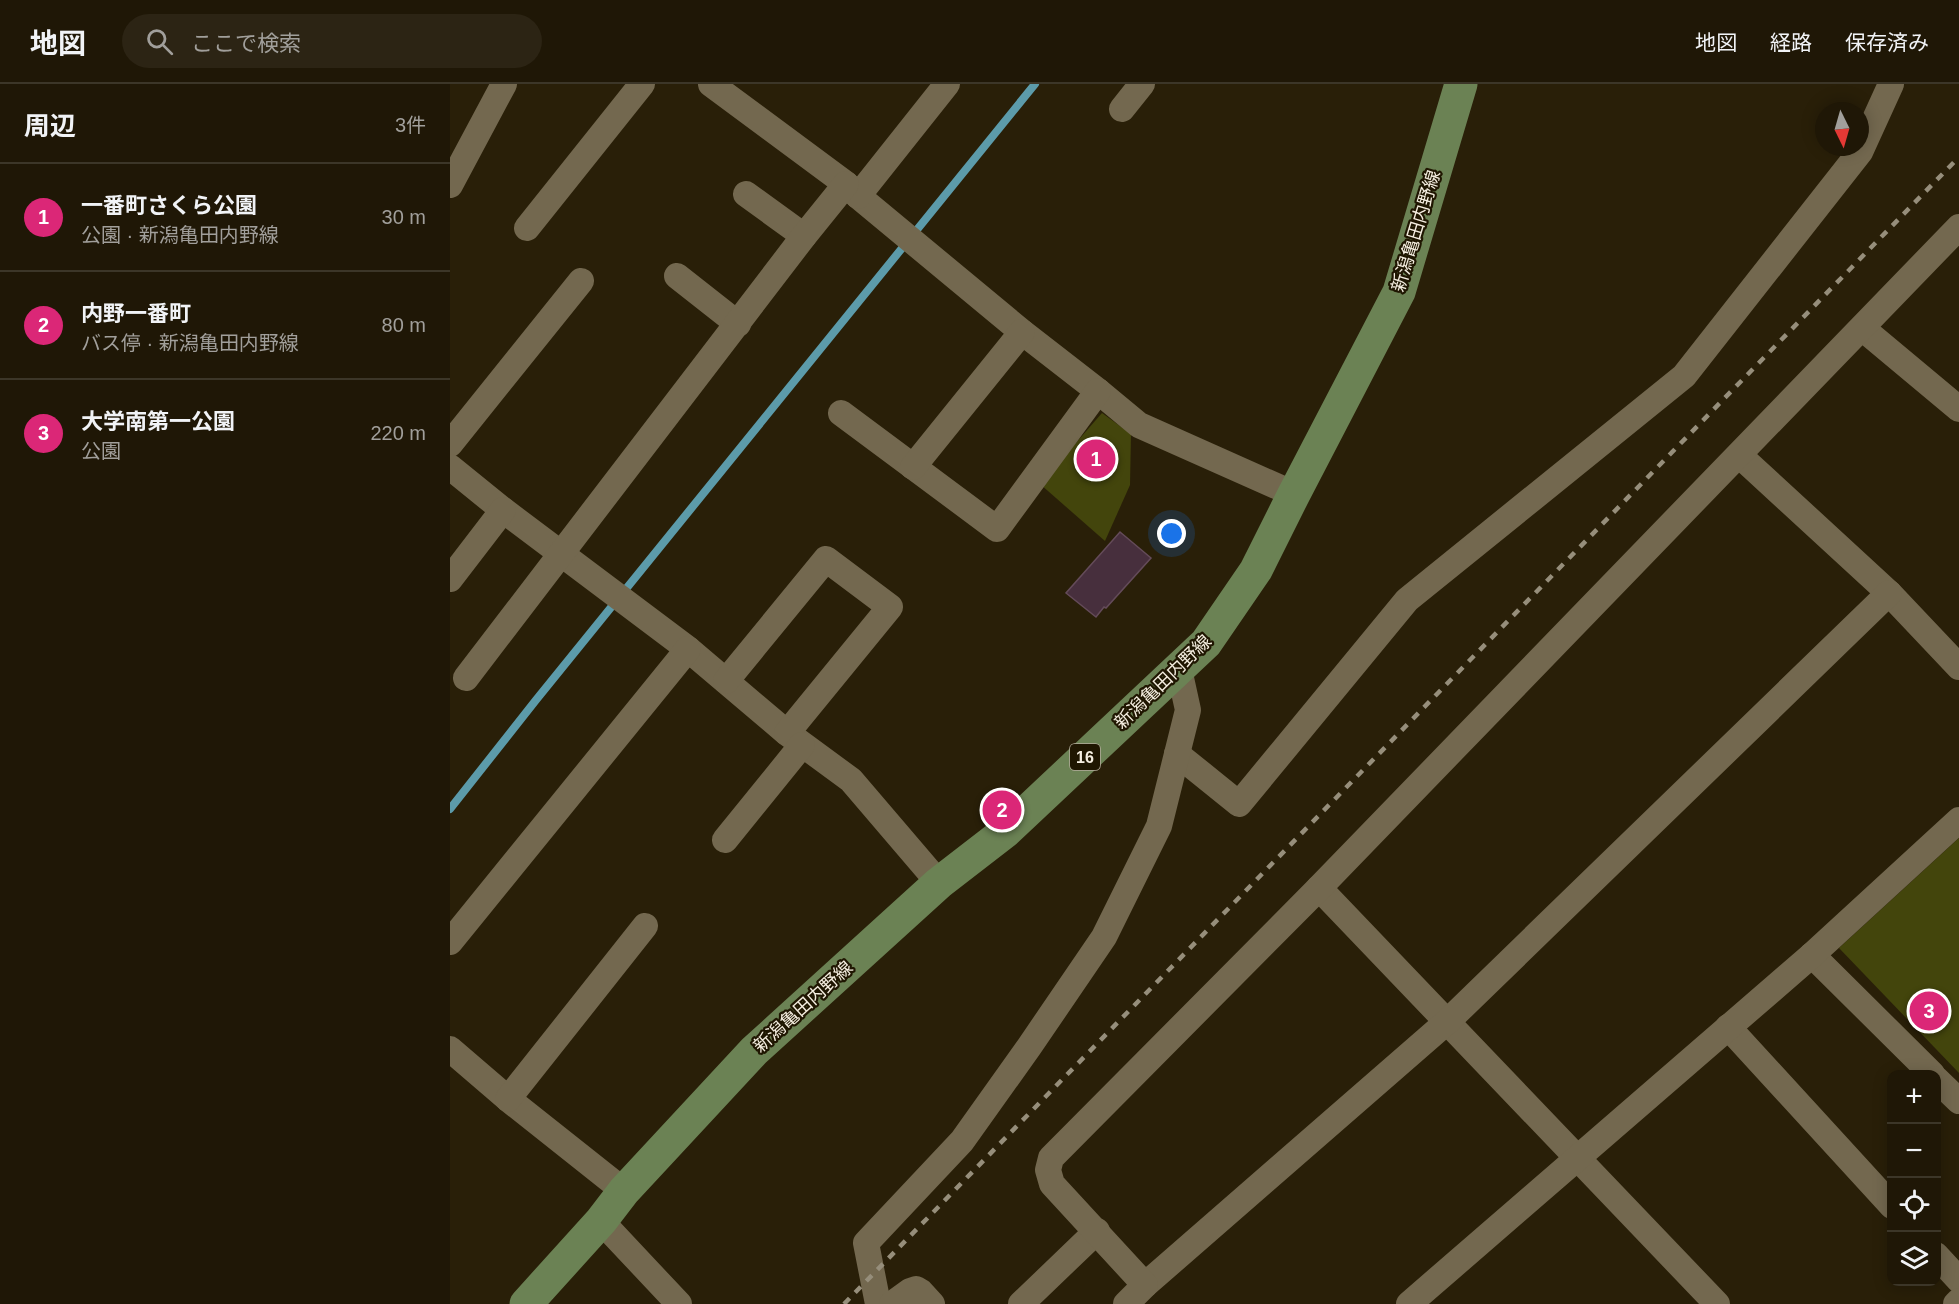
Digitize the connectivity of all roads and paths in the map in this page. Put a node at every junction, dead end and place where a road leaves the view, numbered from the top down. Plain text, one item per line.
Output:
1 (504, 84) edge
2 (642, 84) edge
3 (711, 84) edge
4 (947, 84) edge
5 (1142, 84) edge
6 (1461, 84) edge
7 (1891, 84) edge
8 (1122, 109) dead end
9 (450, 185) edge
10 (852, 190) junction
11 (746, 194) dead end
12 (1959, 227) edge
13 (527, 228) dead end
14 (804, 236) junction
15 (677, 276) dead end
16 (581, 281) dead end
17 (738, 324) junction
18 (1862, 328) junction
19 (1022, 332) junction
20 (1098, 391) junction
21 (1959, 409) edge
22 (841, 413) dead end
23 (450, 444) edge
24 (1739, 455) junction
25 (450, 467) edge
26 (913, 467) junction
27 (1294, 494) junction
28 (503, 510) junction
29 (561, 553) junction
30 (450, 579) edge
31 (1889, 594) junction
32 (688, 649) junction
33 (1959, 667) edge
34 (1179, 669) junction
35 (466, 678) dead end
36 (726, 681) junction
37 (794, 739) junction
38 (1177, 754) junction
39 (1959, 820) edge
40 (724, 840) dead end
41 (939, 883) junction
42 (1319, 888) junction
43 (645, 926) dead end
44 (450, 942) edge
45 (1812, 955) junction
46 (1448, 1021) junction
47 (1728, 1027) junction
48 (455, 1063) edge
49 (1928, 1070) edge
50 (1941, 1084) edge
51 (508, 1099) junction
52 (1959, 1101) edge
53 (1577, 1157) junction
54 (624, 1191) junction
55 (1887, 1201) edge
56 (601, 1221) junction
57 (1097, 1231) junction
58 (1941, 1260) edge
59 (1959, 1280) edge
60 (1145, 1285) junction
61 (1706, 1301) edge
62 (526, 1304) edge
63 (679, 1304) edge
64 (878, 1304) edge
65 (892, 1304) edge
66 (932, 1304) edge
67 (1021, 1304) edge
68 (1126, 1304) edge
69 (1409, 1304) edge

1 - 9 street
2 - 13 street
3 - 10 street
4 - 10 street
5 - 8 street
6 - 27 main road, 新潟亀田内野線 / 16
7 - 38 street
10 - 14 street
10 - 19 street
11 - 14 street
12 - 18 street
14 - 17 street
15 - 17 street
16 - 23 street
17 - 29 street
18 - 21 street
18 - 24 street
19 - 20 street
19 - 26 street
20 - 26 street
20 - 27 street
22 - 26 street
24 - 31 street
24 - 42 street
25 - 28 street
27 - 34 main road, 新潟亀田内野線 / 16
28 - 29 street
28 - 30 street
29 - 32 street
29 - 35 street
31 - 33 street
31 - 46 street
32 - 36 street
32 - 44 street
34 - 38 street
34 - 41 main road, 新潟亀田内野線 / 16
36 - 37 street
36 - 37 street
37 - 40 street
37 - 41 street
38 - 64 street
39 - 45 street
41 - 54 main road, 新潟亀田内野線 / 16
42 - 46 street
42 - 57 street
43 - 51 street
45 - 47 street
45 - 49 street
46 - 53 street
46 - 60 street
47 - 53 street
47 - 55 street
48 - 51 street
50 - 52 street
51 - 54 street
53 - 61 street
53 - 69 street
54 - 56 main road, 新潟亀田内野線 / 16
56 - 62 main road, 新潟亀田内野線 / 16
56 - 63 street
57 - 60 street
57 - 67 street
58 - 59 street
60 - 68 street
65 - 66 street

